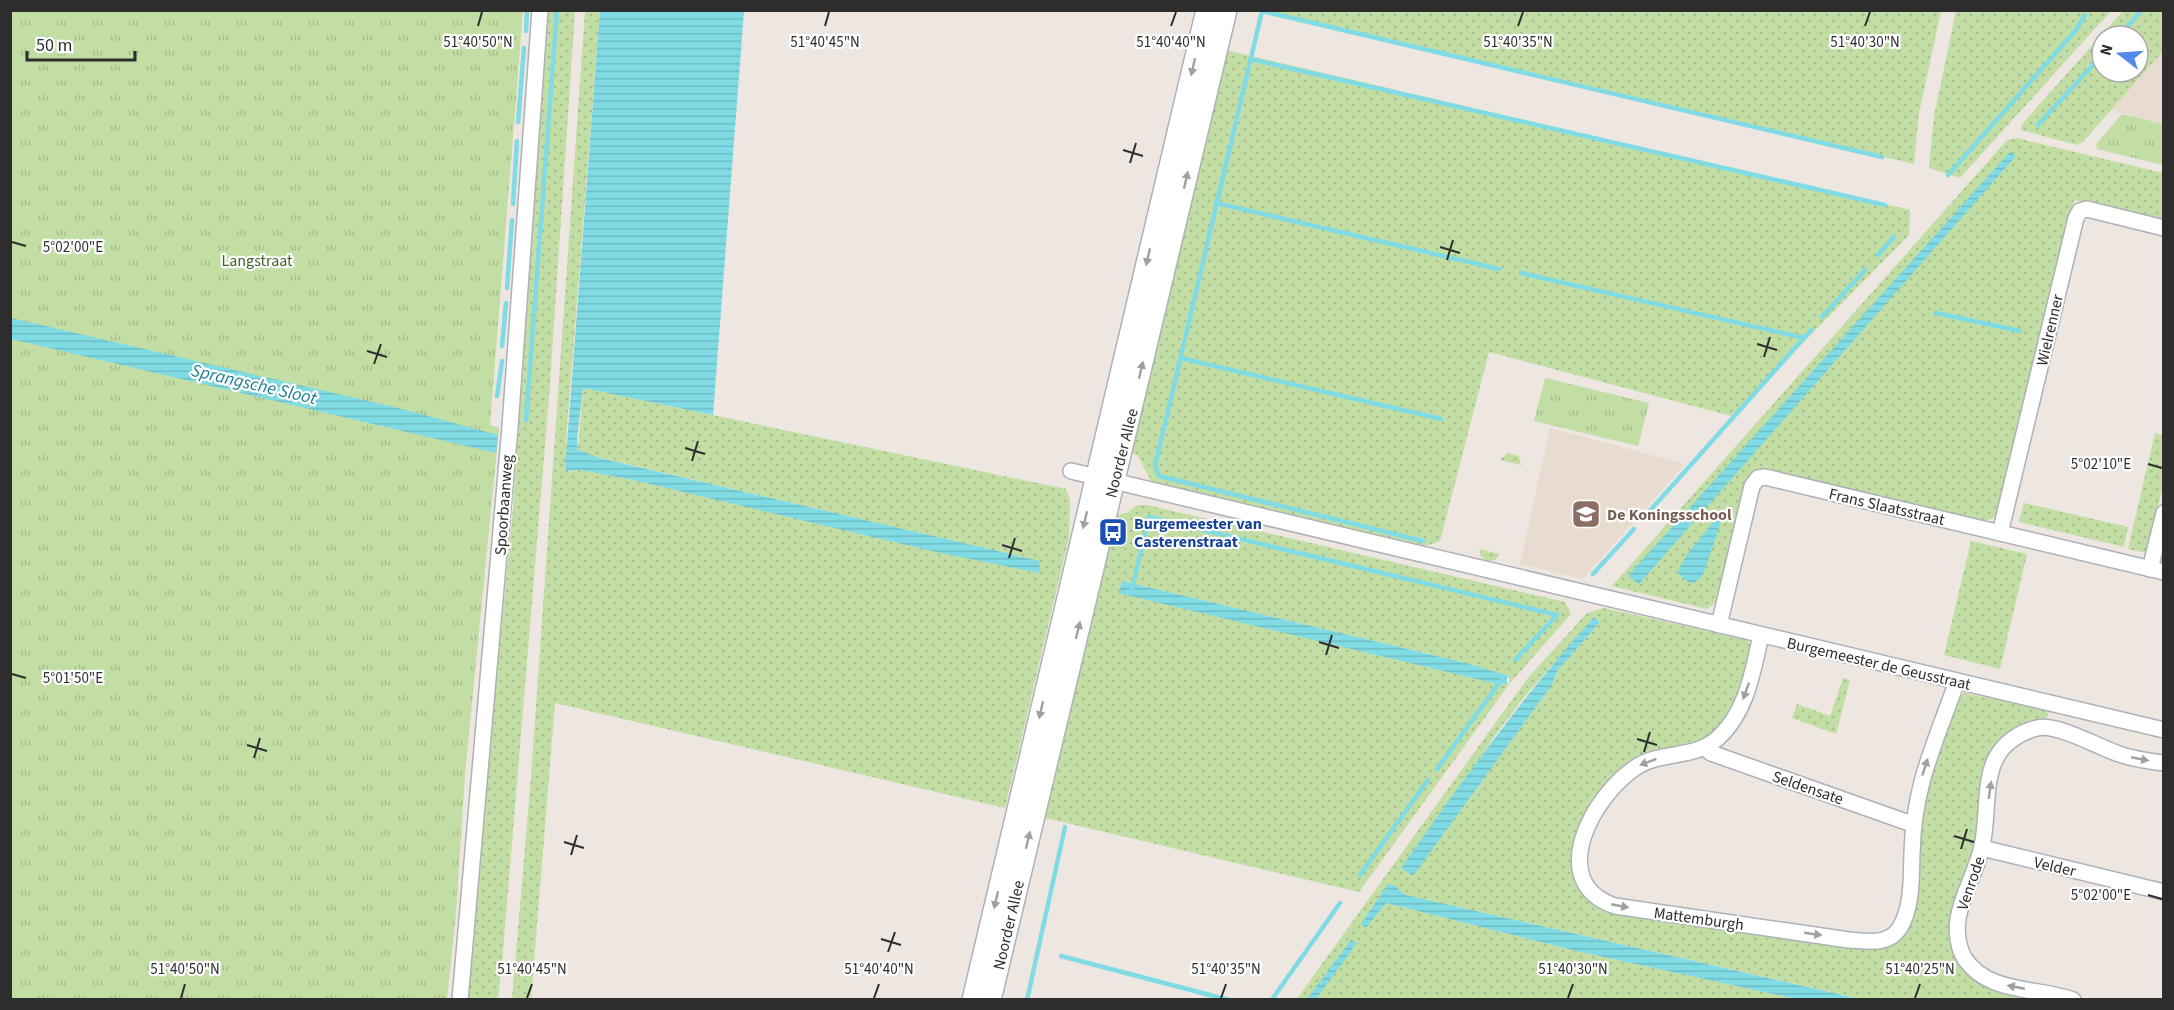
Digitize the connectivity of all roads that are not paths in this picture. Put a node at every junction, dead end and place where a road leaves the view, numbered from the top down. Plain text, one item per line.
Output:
1 (540, 10) edge
2 (1207, 10) edge
3 (1226, 10) edge
4 (2163, 228) edge
5 (1071, 471) dead end
6 (1105, 479) junction
7 (2163, 513) edge
8 (2000, 533) junction
9 (2157, 571) edge
10 (1719, 625) junction
11 (1761, 635) junction
12 (1957, 681) junction
13 (2062, 706) junction
14 (2054, 728) junction
15 (2163, 730) edge
16 (1705, 748) junction
17 (2163, 763) edge
18 (1912, 824) junction
19 (1982, 848) junction
20 (1012, 868) junction
21 (2163, 892) edge
22 (460, 999) edge
23 (973, 999) edge
24 (990, 999) edge
25 (2073, 999) edge

1 - 22 street, Spoorbaanweg
2 -> 6 street, Noorder Allee
6 -> 3 street, Noorder Allee
4 - 8 street, Wielrenner
5 - 6 street
6 - 10 street, Burgemeester de Geusstraat
6 - 20 street, Noorder Allee
7 - 9 street
8 - 9 street, Frans Slaatsstraat
8 - 10 street, Frans Slaatsstraat
10 - 11 street, Burgemeester de Geusstraat
11 - 12 street, Burgemeester de Geusstraat
11 -> 16 street, Mattemburgh
12 - 13 street, Burgemeester de Geusstraat
18 -> 12 street, Mattemburgh
13 - 14 street
13 - 15 street, Burgemeester de Geusstraat
14 -> 17 street, Venrode
19 -> 14 street, Venrode
16 - 18 street, Seldensate
16 -> 18 street, Mattemburgh
19 - 21 street, Velder
25 -> 19 street, Venrode
20 -> 23 street, Noorder Allee
20 - 24 street, Noorder Allee

